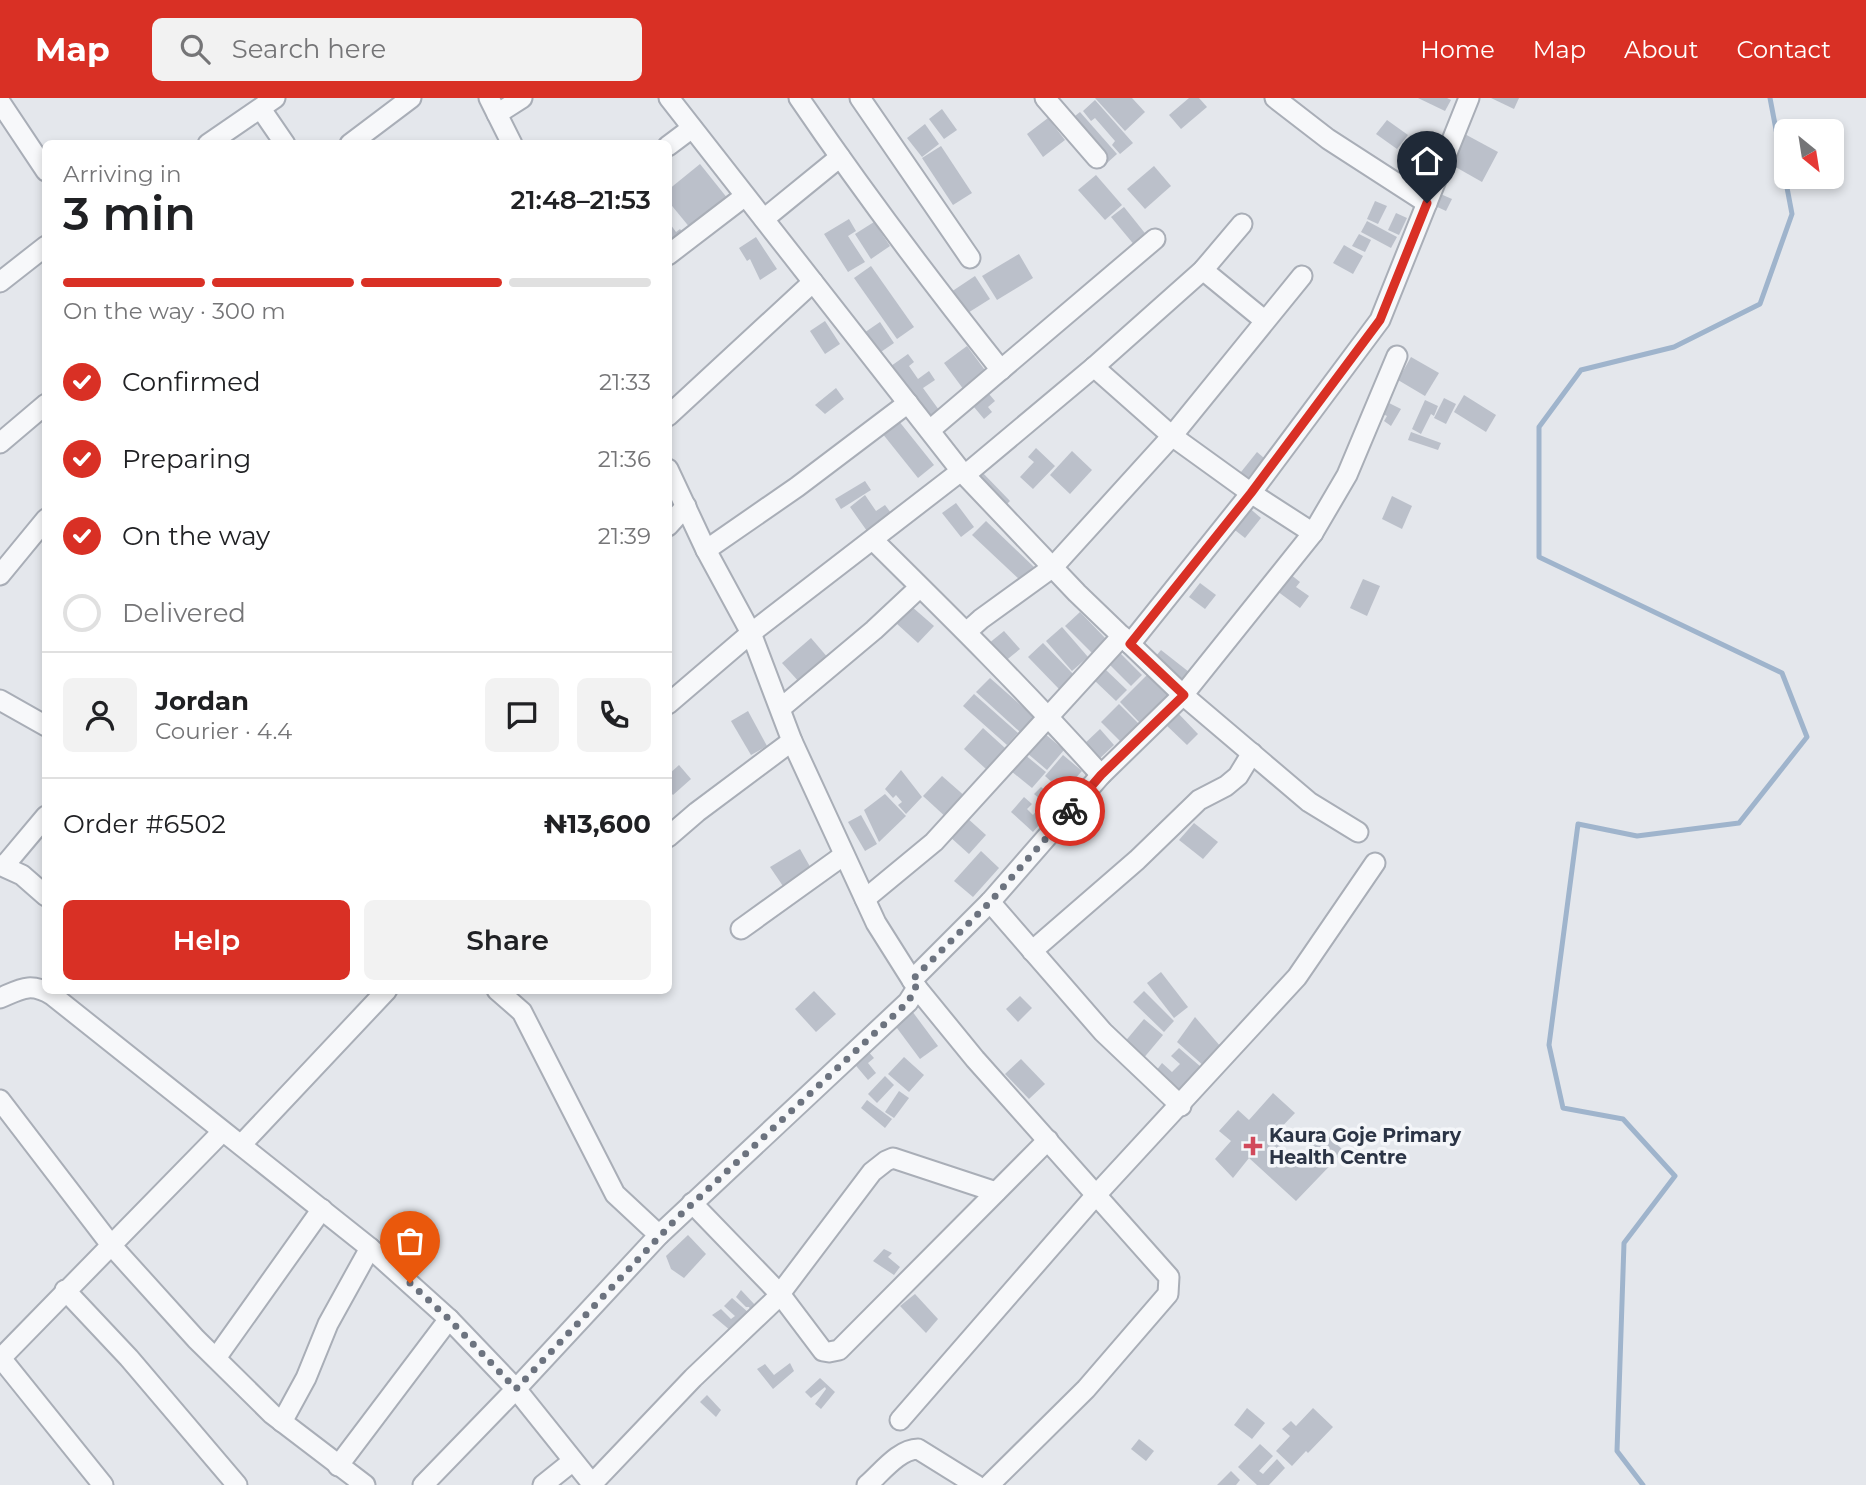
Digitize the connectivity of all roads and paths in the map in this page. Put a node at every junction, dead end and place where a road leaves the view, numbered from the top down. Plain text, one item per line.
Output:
1 (411, 98) edge
2 (522, 98) edge
3 (668, 98) edge
4 (799, 98) edge
5 (860, 98) edge
6 (1045, 98) edge
7 (1275, 98) edge
8 (1469, 98) edge
9 (0, 102) edge
10 (268, 103) edge
11 (493, 106) edge
12 (692, 128) junction
13 (214, 140) edge
14 (283, 140) edge
15 (355, 140) edge
16 (510, 140) edge
17 (672, 143) edge
18 (840, 158) junction
19 (1097, 158) dead end
20 (42, 165) edge
21 (746, 196) junction
22 (1427, 203) junction
23 (764, 219) junction
24 (1242, 224) dead end
25 (1155, 239) dead end
26 (42, 249) edge
27 (672, 252) edge
28 (970, 258) dead end
29 (1203, 270) junction
30 (1303, 276) dead end
31 (0, 282) edge
32 (813, 282) junction
33 (1264, 320) junction
34 (1397, 356) dead end
35 (1094, 368) junction
36 (1002, 370) junction
37 (908, 403) junction
38 (42, 407) edge
39 (672, 412) edge
40 (930, 430) junction
41 (1172, 436) junction
42 (0, 443) edge
43 (963, 473) junction
44 (672, 477) edge
45 (1251, 493) junction
46 (686, 506) junction
47 (672, 522) edge
48 (42, 524) edge
49 (1313, 533) junction
50 (873, 540) junction
51 (706, 550) junction
52 (1053, 567) junction
53 (0, 575) edge
54 (920, 587) junction
55 (751, 633) junction
56 (970, 634) junction
57 (1126, 640) junction
58 (1184, 695) junction
59 (0, 700) edge
60 (672, 701) edge
61 (781, 708) junction
62 (1049, 717) junction
63 (42, 724) edge
64 (792, 741) junction
65 (1252, 753) junction
66 (1101, 775) junction
67 (42, 820) edge
68 (1358, 832) dead end
69 (672, 834) edge
70 (844, 855) junction
71 (1375, 863) dead end
72 (2, 865) edge
73 (42, 892) edge
74 (865, 899) junction
75 (990, 902) junction
76 (741, 929) dead end
77 (1032, 951) junction
78 (914, 984) junction
79 (42, 989) edge
80 (50, 994) edge
81 (383, 994) edge
82 (502, 994) edge
83 (0, 998) edge
84 (0, 1100) edge
85 (1181, 1106) junction
86 (222, 1132) junction
87 (1048, 1140) junction
88 (240, 1145) junction
89 (996, 1192) junction
90 (1096, 1195) junction
91 (692, 1203) junction
92 (322, 1209) junction
93 (659, 1235) junction
94 (111, 1245) junction
95 (370, 1248) junction
96 (65, 1290) junction
97 (780, 1294) junction
98 (449, 1319) junction
99 (0, 1358) edge
100 (216, 1359) junction
101 (516, 1389) junction
102 (900, 1420) dead end
103 (282, 1422) junction
104 (573, 1461) junction
105 (338, 1466) junction
106 (103, 1485) edge
107 (237, 1485) edge
108 (365, 1485) edge
109 (423, 1485) edge
110 (543, 1485) edge
111 (593, 1485) edge
112 (867, 1485) edge
113 (976, 1485) edge
114 (989, 1485) edge

1 - 15 street
2 - 11 street
3 - 12 street
4 - 18 street
5 - 28 street
6 - 19 street
7 - 22 street
8 - 22 street
9 - 20 street
10 - 13 street
10 - 14 street
11 - 16 street
12 - 17 street
12 - 21 street
18 - 23 street
18 - 36 street
21 - 23 street
21 - 27 street
22 - 45 street
23 - 32 street
24 - 29 street
25 - 36 street
26 - 31 street
29 - 33 street
29 - 35 street
30 - 33 street
32 - 37 street
32 - 39 street
33 - 41 street
34 - 49 street
35 - 41 street
35 - 43 street
36 - 40 street
37 - 40 street
37 - 51 street
38 - 42 street
40 - 43 street
41 - 45 street
41 - 52 street
43 - 50 street
43 - 52 street
44 - 46 street
45 - 49 street
45 - 57 street
46 - 47 street
46 - 51 street
48 - 53 street
49 - 58 street
50 - 54 street
50 - 55 street
51 - 55 street
52 - 56 street
52 - 57 street
54 - 56 street
54 - 61 street
55 - 60 street
55 - 61 street
56 - 62 street
57 - 58 street
57 - 62 street
58 - 65 street
58 - 66 street
59 - 63 street
61 - 64 street
62 - 66 street
62 - 74 street
64 - 69 street
64 - 70 street
65 - 68 street
65 - 77 street
66 - 75 street
67 - 72 street
70 - 74 street
70 - 76 street
71 - 85 street
72 - 73 street
74 - 78 street
75 - 77 street
75 - 78 street
77 - 85 street
78 - 87 street
78 - 91 street
79 - 83 street
80 - 86 street
81 - 88 street
82 - 93 street
84 - 94 street
85 - 90 street
86 - 88 street
86 - 94 street
87 - 89 street
87 - 90 street
88 - 92 street
89 - 97 street
89 - 97 street
90 - 102 street
90 - 114 street
91 - 93 street
91 - 97 street
92 - 95 street
92 - 100 street
93 - 101 street
94 - 96 street
94 - 100 street
95 - 98 street
95 - 103 street
96 - 99 street
96 - 107 street
97 - 111 street
98 - 101 street
98 - 105 street
99 - 106 street
100 - 103 street
101 - 104 street
101 - 109 street
103 - 105 street
104 - 110 street
104 - 111 street
105 - 108 street
112 - 113 street

